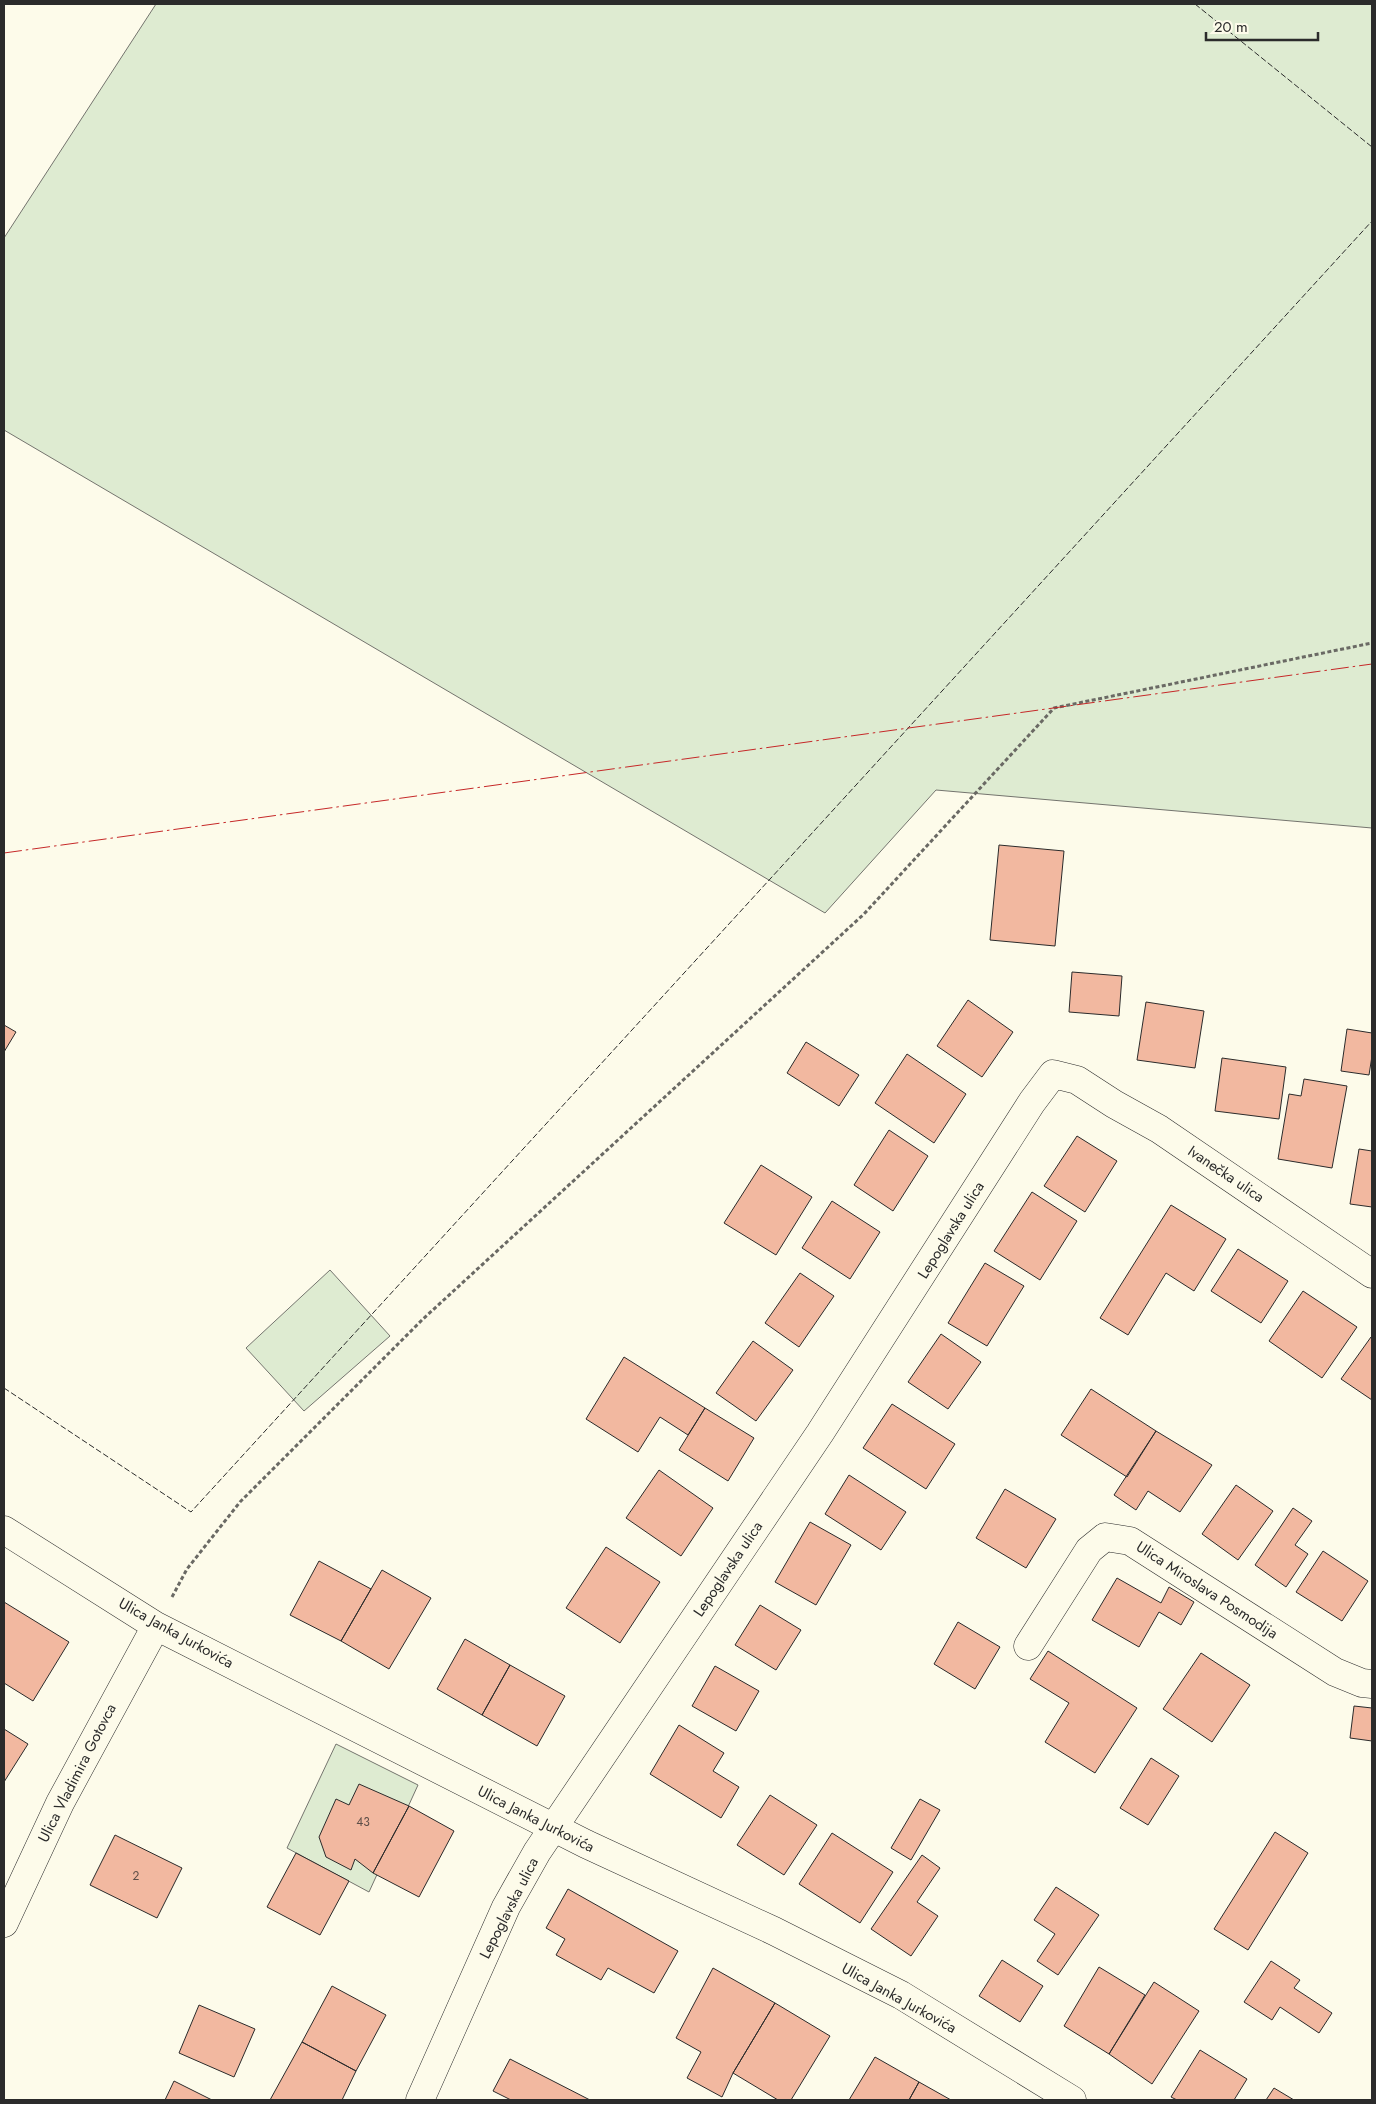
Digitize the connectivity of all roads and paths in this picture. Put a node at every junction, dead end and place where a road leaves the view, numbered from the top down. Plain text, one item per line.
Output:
1 (1372, 643) edge
2 (1077, 1080) joint
3 (1372, 1274) edge
4 (4, 1530) edge
5 (156, 1626) junction
6 (1028, 1646) dead end
7 (1372, 1684) edge
8 (554, 1828) junction
9 (10, 1888) edge
10 (4, 1922) edge
11 (1059, 2097) edge
12 (420, 2100) edge

1 - 5 path
2 - 3 street, Ivanečka ulica
2 - 8 street, Lepoglavska ulica
4 - 5 street, Ulica Janka Jurkovića
5 - 8 street, Ulica Janka Jurkovića
5 - 9 street, Ulica Vladimira Gotovca
6 - 7 street, Ulica Miroslava Posmodija
8 - 11 street, Ulica Janka Jurkovića
8 - 12 street, Lepoglavska ulica
9 - 10 street, Ulica Vladimira Gotovca

